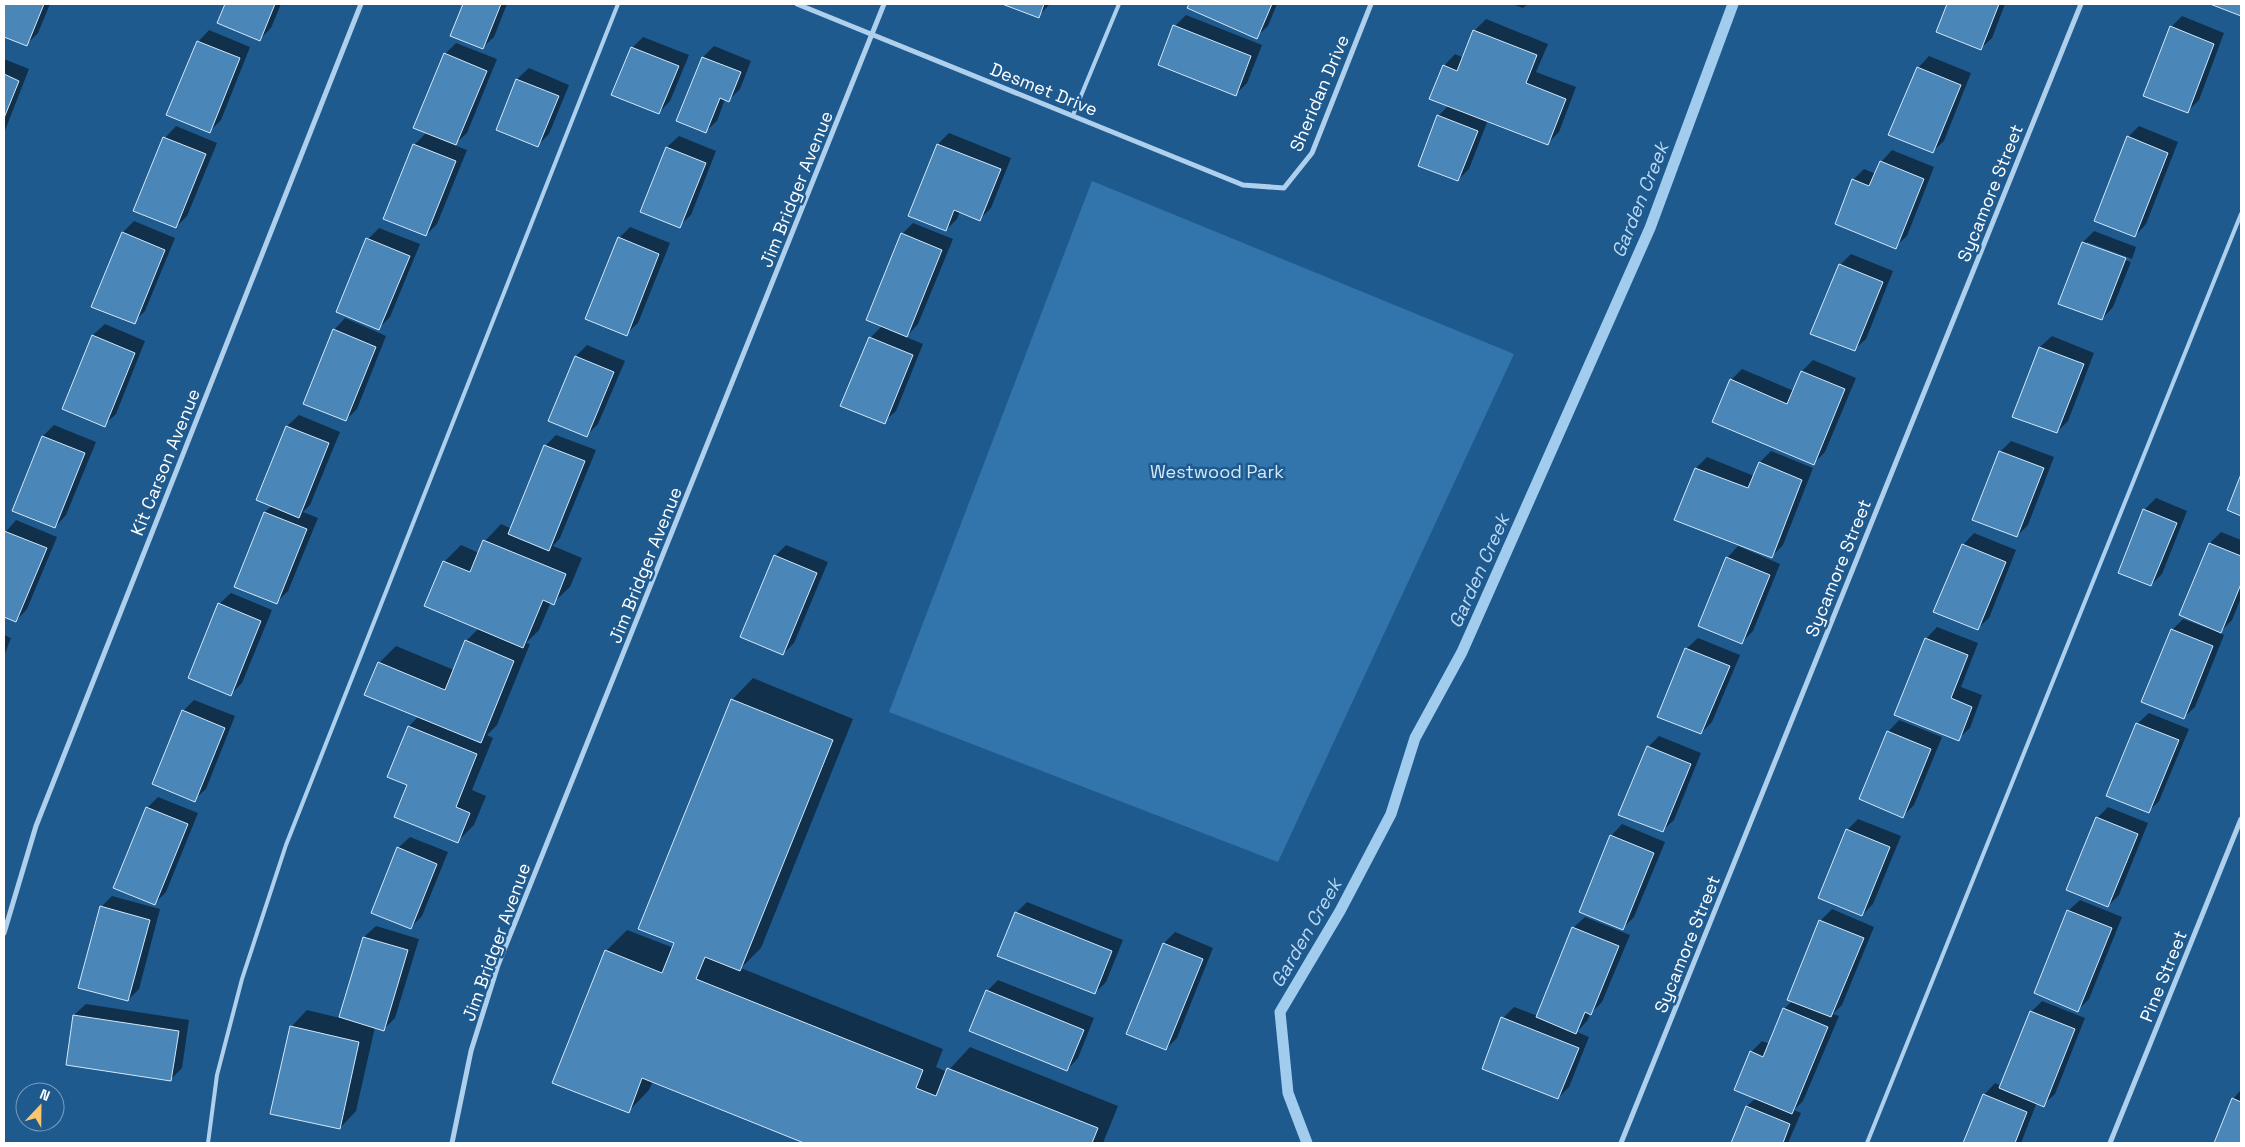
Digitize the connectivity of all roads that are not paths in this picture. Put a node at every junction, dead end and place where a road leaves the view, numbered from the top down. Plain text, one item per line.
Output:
1 (361, 4) edge
2 (618, 4) edge
3 (797, 4) edge
4 (884, 4) edge
5 (1119, 4) edge
6 (1371, 4) edge
7 (2081, 4) edge
8 (874, 34) junction
9 (1073, 116) junction
10 (1284, 188) joint
11 (2241, 214) edge
12 (2241, 819) edge
13 (4, 933) edge
14 (208, 1143) edge
15 (452, 1143) edge
16 (1621, 1143) edge
17 (1867, 1143) edge
18 (2110, 1143) edge

1 - 13 street, Kit Carson Avenue
2 - 14 lane
3 - 8 street, Desmet Drive
4 - 8 street, Jim Bridger Avenue
5 - 9 lane
6 - 10 street, Sheridan Drive
7 - 16 street, Sycamore Street
8 - 9 street, Desmet Drive
8 - 15 street, Jim Bridger Avenue
9 - 10 street, Desmet Drive
11 - 17 lane
12 - 18 street, Pine Street

